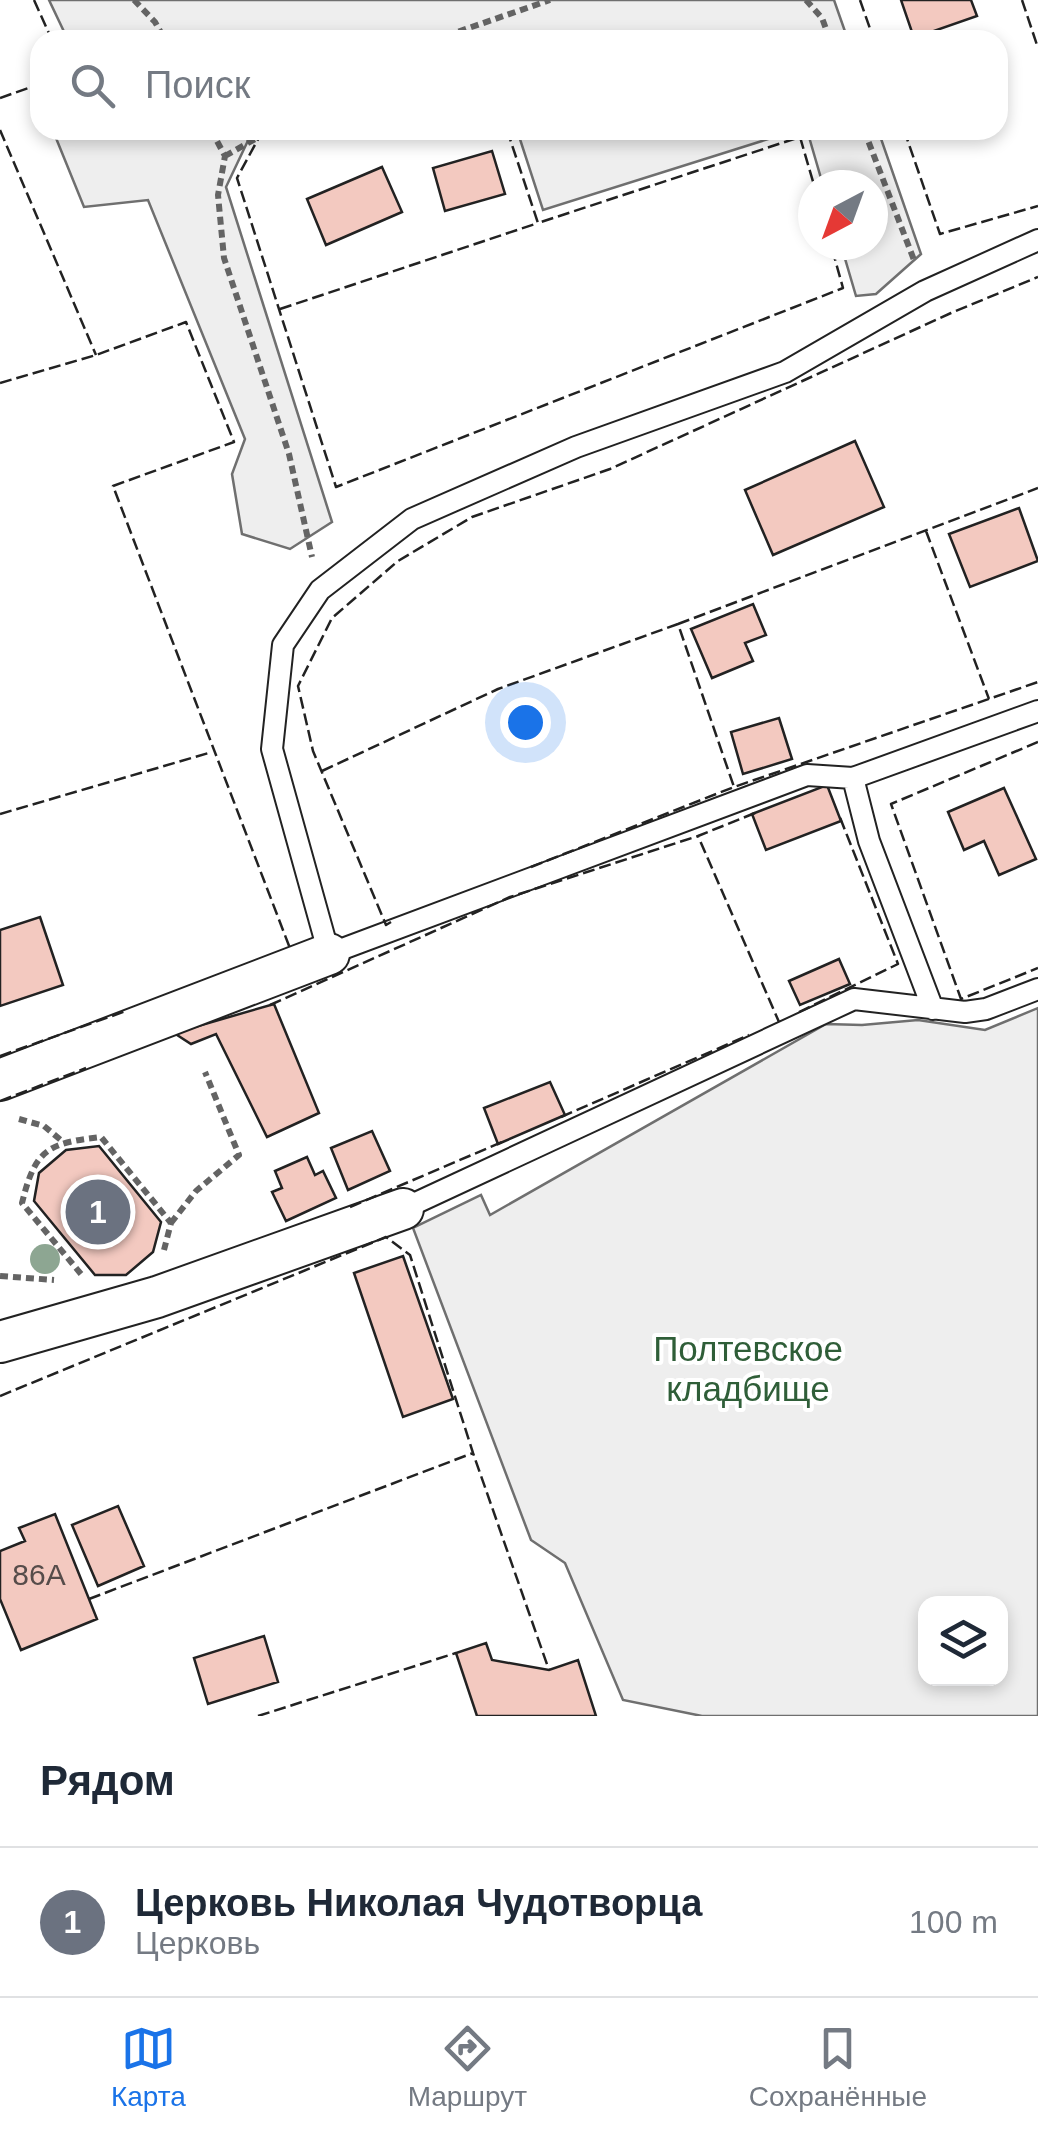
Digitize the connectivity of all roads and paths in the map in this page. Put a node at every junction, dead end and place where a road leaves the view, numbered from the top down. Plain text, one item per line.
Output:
1 (134, 0) edge
2 (550, 0) edge
3 (806, 0) edge
4 (159, 30) edge
5 (463, 30) edge
6 (826, 30) edge
7 (217, 140) edge
8 (253, 140) edge
9 (868, 140) edge
10 (225, 156) junction
11 (1038, 240) edge
12 (926, 291) junction
13 (320, 590) junction
14 (1038, 711) edge
15 (853, 778) junction
16 (330, 954) junction
17 (1038, 988) edge
18 (932, 1009) junction
19 (205, 1072) dead end
20 (0, 1080) edge
21 (10, 1122) dead end
22 (62, 1141) junction
23 (403, 1209) joint
24 (171, 1223) junction
25 (162, 1258) dead end
26 (0, 1276) edge
27 (0, 1342) edge

1 - 4 path
2 - 5 path
3 - 6 path
7 - 10 path
8 - 10 path
9 - 12 path
10 - 13 path
11 - 12 lane
12 - 13 lane
13 - 16 lane
14 - 15 lane
15 - 16 lane
15 - 18 lane
16 - 20 street
17 - 18 lane
18 - 23 lane
19 - 24 path
21 - 22 path
22 - 24 path
22 - 26 path
23 - 27 street
24 - 25 path

